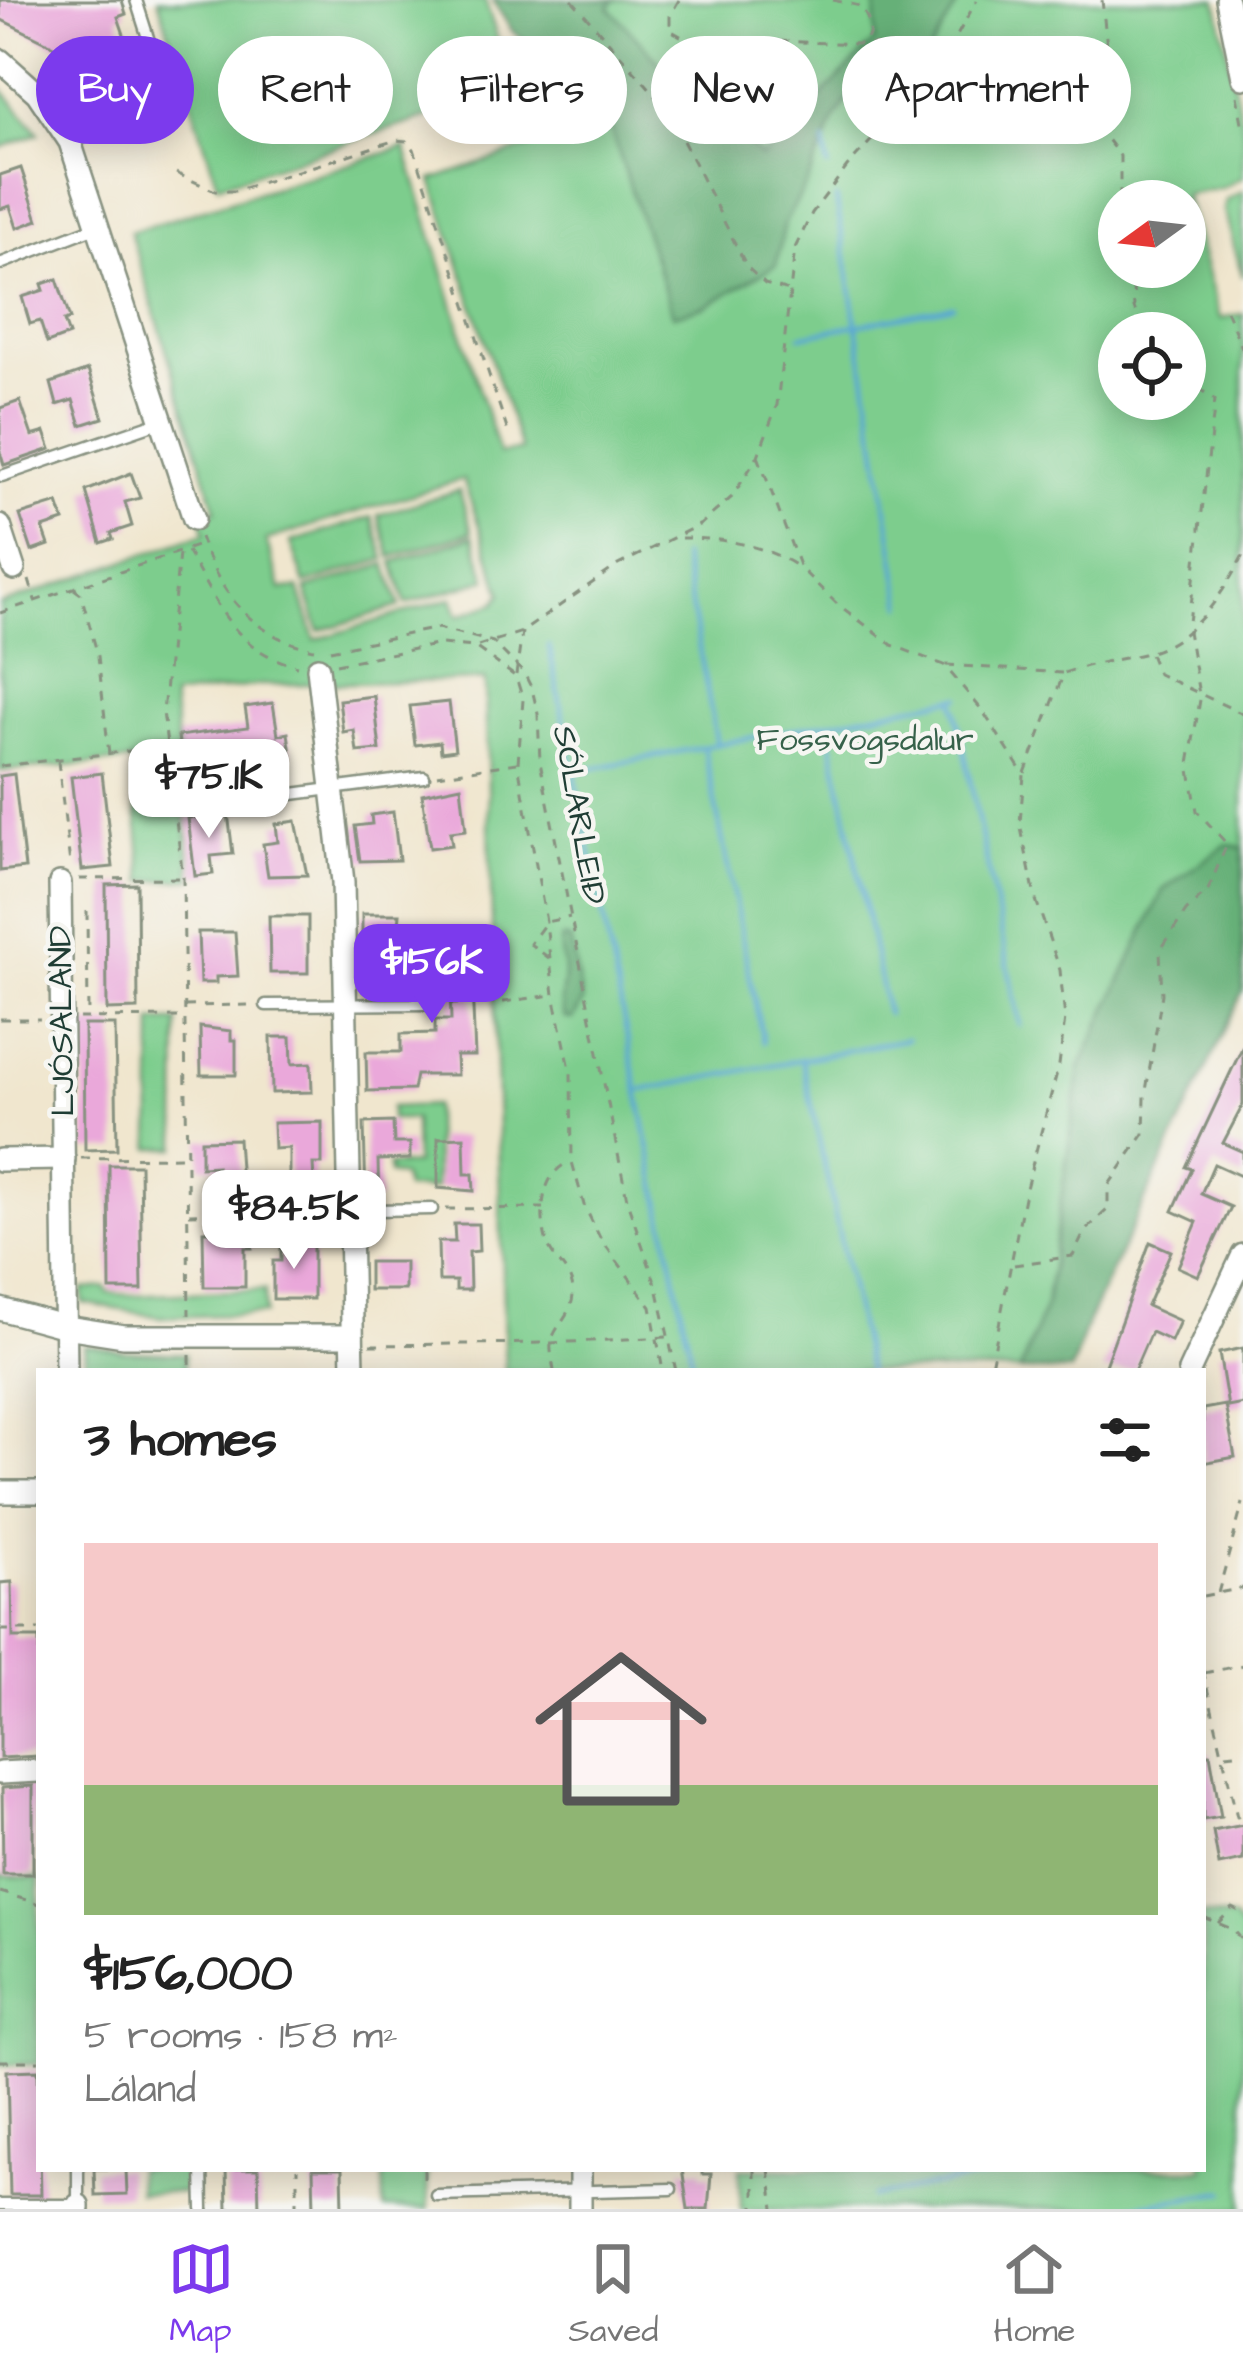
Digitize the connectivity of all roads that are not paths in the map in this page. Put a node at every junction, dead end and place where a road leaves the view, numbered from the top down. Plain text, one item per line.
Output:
1 (136, 0) edge
2 (1227, 0) edge
3 (147, 36) edge
4 (0, 60) edge
5 (1243, 78) edge
6 (36, 92) edge
7 (71, 144) edge
8 (98, 226) junction
9 (0, 264) edge
10 (162, 421) junction
11 (2, 476) edge
12 (194, 520) road end
13 (0, 526) edge
14 (14, 569) dead end
15 (318, 668) road end
16 (424, 777) road end
17 (332, 788) junction
18 (246, 800) road end
19 (60, 883) dead end
20 (345, 1004) junction
21 (436, 1004) road end
22 (266, 1005) road end
23 (64, 1159) junction
24 (0, 1160) edge
25 (432, 1209) road end
26 (349, 1210) junction
27 (261, 1212) road end
28 (1243, 1255) edge
29 (0, 1309) edge
30 (66, 1327) junction
31 (352, 1341) junction
32 (67, 1368) edge
33 (353, 1368) edge
34 (1191, 1368) edge
35 (0, 1492) edge
36 (36, 1492) edge
37 (36, 1772) edge
38 (0, 1773) edge
39 (78, 2172) edge
40 (202, 2172) edge
41 (671, 2189) dead end
42 (580, 2190) edge
43 (436, 2195) dead end
44 (0, 2205) edge
45 (78, 2207) edge
46 (203, 2209) edge

1 - 3 lane
2 - 5 street
4 - 6 street
7 - 8 street
8 - 9 lane
8 - 10 street
10 - 11 lane
10 - 12 street
13 - 14 street
15 - 17 street
16 - 17 lane
17 - 18 lane
17 - 20 street
19 - 23 street, LJÓSALAND
20 - 21 lane
20 - 22 lane
20 - 26 street
23 - 24 street, LJÓSALAND
23 - 30 street, LJÓSALAND
25 - 26 lane
26 - 27 lane
26 - 31 street
28 - 34 street
29 - 30 street
30 - 31 street
30 - 32 street, LJÓSALAND
31 - 33 street
35 - 36 street
37 - 38 street
39 - 45 lane
40 - 46 lane
41 - 42 lane
42 - 43 lane
44 - 45 lane

